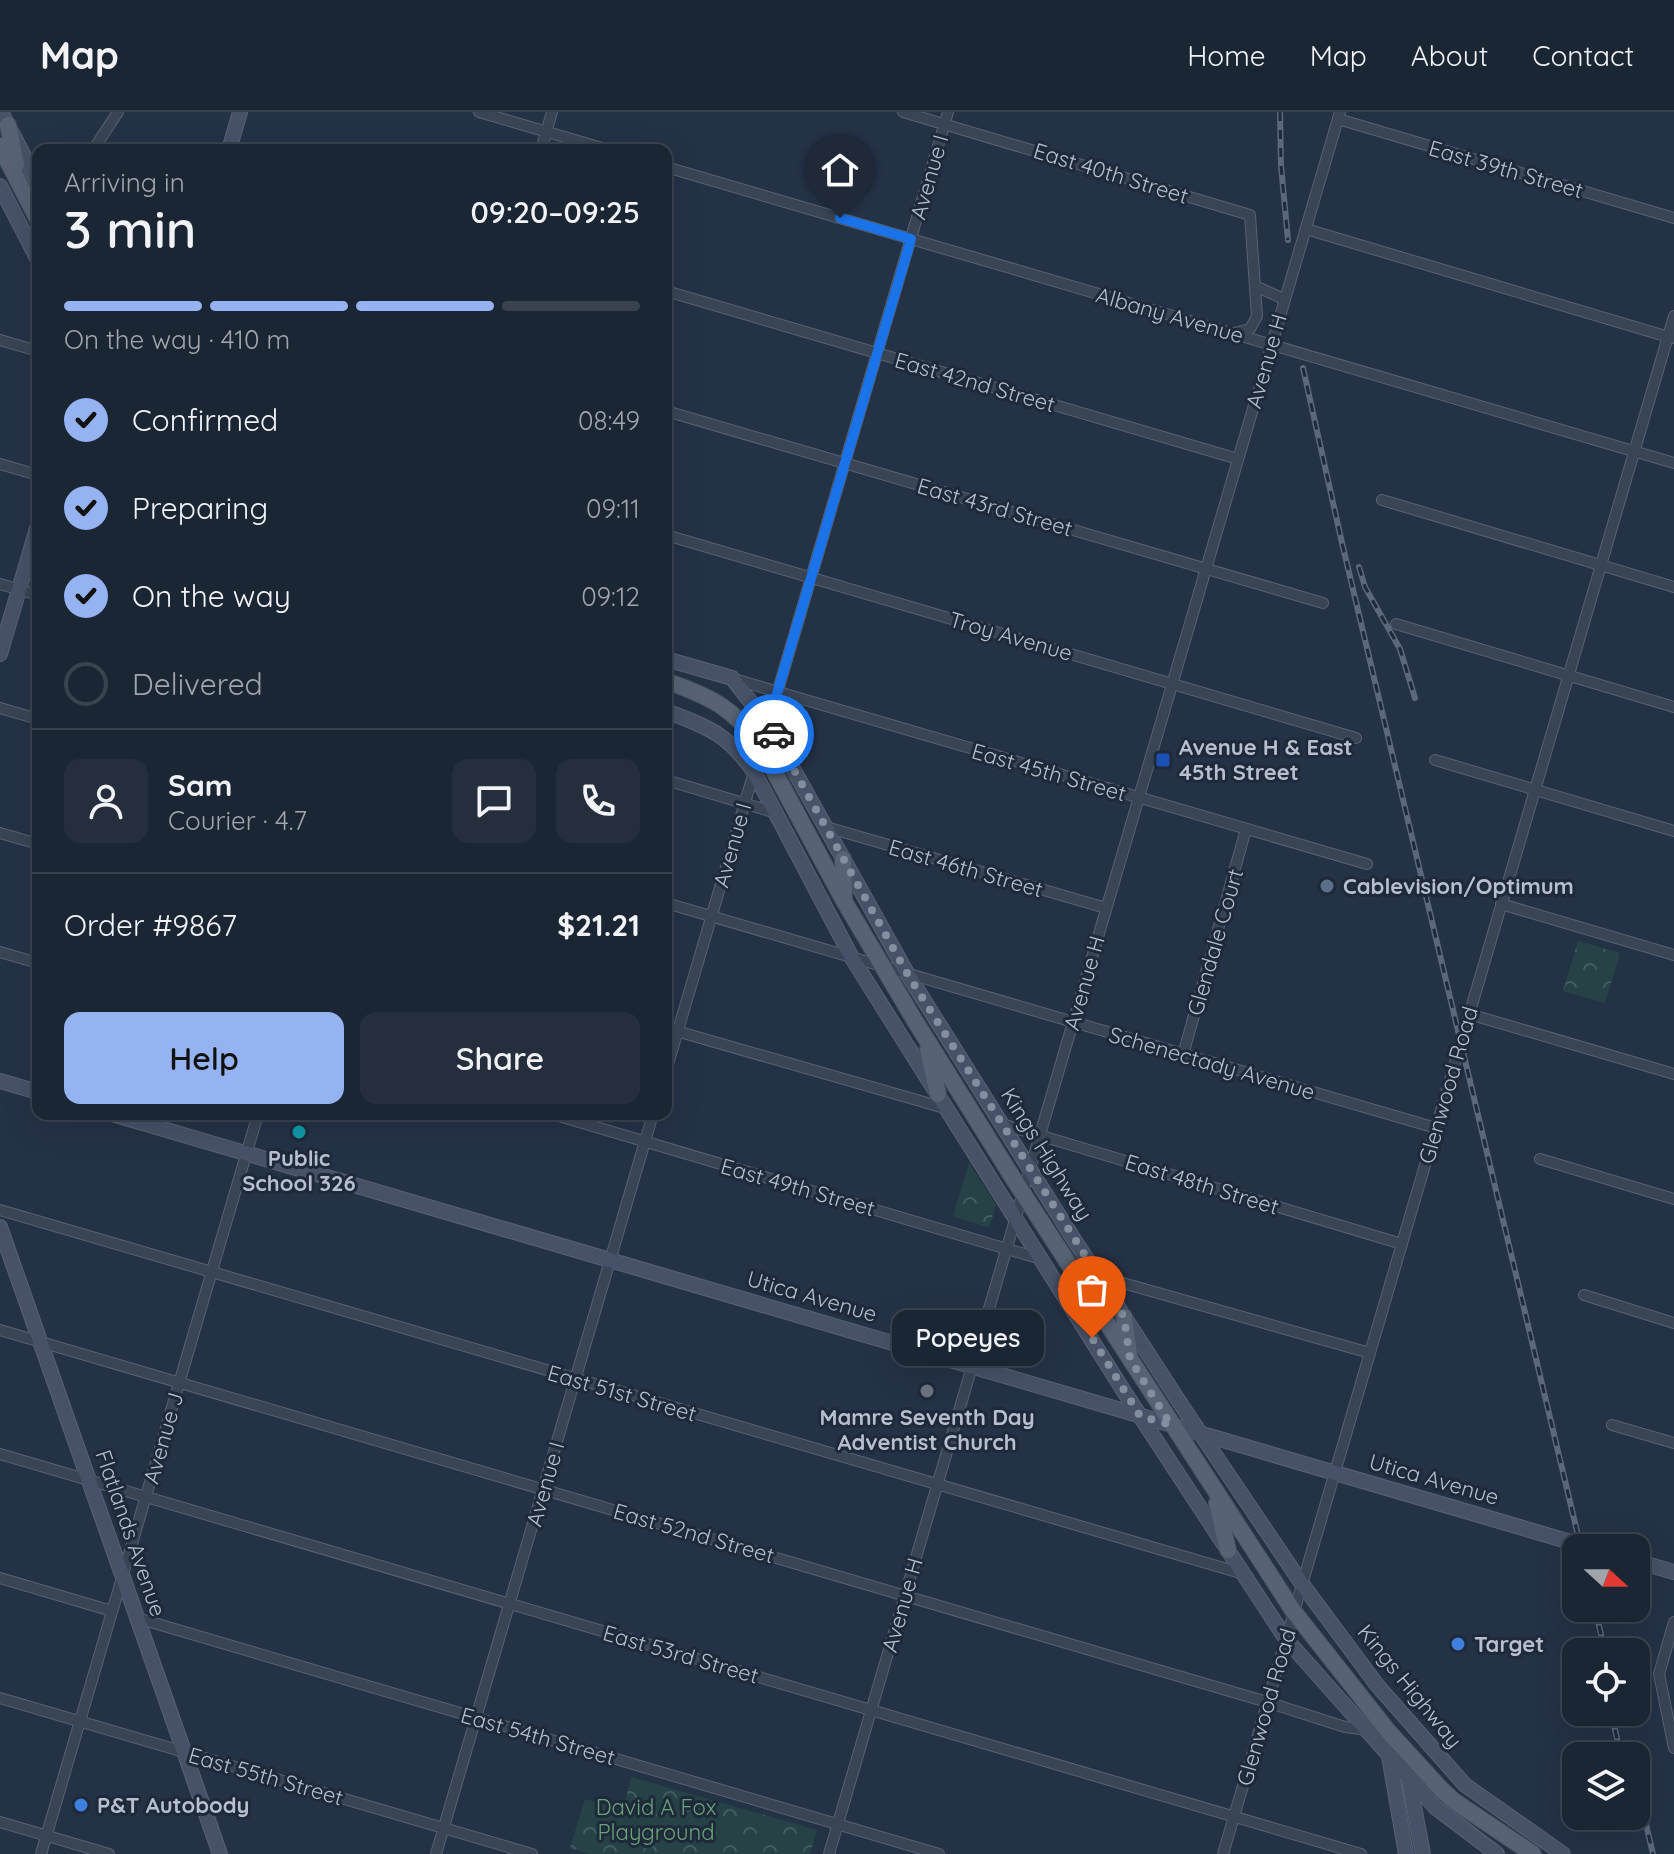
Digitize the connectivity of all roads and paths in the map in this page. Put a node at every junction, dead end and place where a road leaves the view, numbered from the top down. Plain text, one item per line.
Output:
1 (118, 112) edge
2 (240, 112) edge
3 (479, 112) edge
4 (552, 112) edge
5 (903, 112) edge
6 (948, 112) edge
7 (1339, 116) edge
8 (5, 119) edge
9 (944, 124) junction
10 (546, 132) junction
11 (97, 144) edge
12 (231, 144) edge
13 (543, 144) edge
14 (588, 144) edge
15 (0, 146) edge
16 (672, 169) edge
17 (32, 171) edge
18 (20, 182) junction
19 (0, 186) edge
20 (32, 207) edge
21 (1674, 218) edge
22 (1306, 229) junction
23 (911, 239) junction
24 (32, 248) edge
25 (1255, 286) junction
26 (672, 293) edge
27 (1284, 299) junction
28 (1674, 316) edge
29 (1232, 333) junction
30 (1671, 337) edge
31 (0, 340) edge
32 (1270, 345) junction
33 (32, 349) edge
34 (877, 353) junction
35 (672, 413) edge
36 (1634, 451) junction
37 (1238, 459) junction
38 (845, 463) junction
39 (1674, 463) edge
40 (0, 464) edge
41 (32, 473) edge
42 (1382, 500) dead end
43 (672, 537) edge
44 (32, 545) edge
45 (1601, 566) junction
46 (1206, 569) junction
47 (811, 578) junction
48 (0, 584) edge
49 (1674, 587) edge
50 (19, 589) junction
51 (32, 593) edge
52 (1323, 603) dead end
53 (1396, 624) dead end
54 (0, 654) edge
55 (672, 661) edge
56 (1568, 676) junction
57 (732, 678) junction
58 (672, 683) edge
59 (1173, 684) junction
60 (778, 691) junction
61 (1674, 707) edge
62 (0, 708) edge
63 (672, 713) edge
64 (32, 717) edge
65 (768, 724) junction
66 (1356, 738) dead end
67 (761, 747) junction
68 (1435, 760) dead end
69 (754, 772) junction
70 (672, 782) edge
71 (1535, 790) junction
72 (1138, 798) junction
73 (745, 803) junction
74 (773, 812) junction
75 (826, 827) junction
76 (1246, 829) junction
77 (1674, 831) edge
78 (0, 833) edge
79 (32, 842) edge
80 (843, 859) junction
81 (1367, 864) dead end
82 (844, 901) junction
83 (1501, 904) junction
84 (672, 905) edge
85 (1106, 908) junction
86 (711, 917) junction
87 (0, 952) edge
88 (1674, 955) edge
89 (852, 958) junction
90 (32, 961) edge
91 (883, 967) junction
92 (908, 975) junction
93 (1469, 1014) junction
94 (1073, 1023) junction
95 (672, 1030) edge
96 (678, 1031) junction
97 (924, 1036) junction
98 (672, 1051) edge
99 (1183, 1055) junction
100 (1674, 1074) edge
101 (0, 1081) edge
102 (32, 1090) edge
103 (938, 1094) junction
104 (948, 1109) junction
105 (133, 1120) edge
106 (256, 1120) edge
107 (573, 1120) edge
108 (651, 1120) edge
109 (1002, 1124) junction
110 (1436, 1128) junction
111 (1039, 1136) junction
112 (645, 1141) junction
113 (247, 1153) junction
114 (1540, 1159) dead end
115 (1030, 1169) junction
116 (1023, 1192) junction
117 (1674, 1199) edge
118 (0, 1210) edge
119 (1016, 1216) junction
120 (0, 1227) edge
121 (1402, 1244) junction
122 (1007, 1249) junction
123 (610, 1260) junction
124 (1043, 1260) junction
125 (211, 1272) junction
126 (1098, 1276) junction
127 (1584, 1295) dead end
128 (1124, 1317) junction
129 (1674, 1323) edge
130 (0, 1330) edge
131 (40, 1342) junction
132 (1370, 1353) junction
133 (1130, 1359) junction
134 (972, 1366) junction
135 (575, 1379) junction
136 (180, 1382) junction
137 (1140, 1416) junction
138 (1171, 1425) junction
139 (1612, 1425) dead end
140 (1201, 1432) junction
141 (1674, 1443) edge
142 (0, 1454) edge
143 (1335, 1473) junction
144 (90, 1480) junction
145 (937, 1485) junction
146 (543, 1489) junction
147 (1214, 1490) junction
148 (146, 1497) junction
149 (1562, 1540) edge
150 (1228, 1550) junction
151 (1650, 1565) edge
152 (1674, 1572) edge
153 (123, 1574) junction
154 (1244, 1574) junction
155 (0, 1578) edge
156 (1302, 1584) junction
157 (905, 1595) junction
158 (510, 1604) junction
159 (112, 1611) junction
160 (1294, 1612) junction
161 (137, 1618) junction
162 (1674, 1622) edge
163 (1286, 1639) junction
164 (0, 1698) edge
165 (1662, 1698) junction
166 (1267, 1702) junction
167 (1674, 1702) edge
168 (871, 1710) junction
169 (476, 1718) junction
170 (80, 1721) junction
171 (1366, 1730) junction
172 (1388, 1731) junction
173 (1674, 1748) edge
174 (185, 1752) junction
175 (1410, 1756) junction
176 (1389, 1758) junction
177 (1409, 1779) junction
178 (1234, 1816) junction
179 (0, 1822) edge
180 (838, 1824) junction
181 (444, 1828) junction
182 (47, 1836) junction
183 (41, 1854) edge
184 (109, 1854) edge
185 (220, 1854) edge
186 (436, 1854) edge
187 (532, 1854) edge
188 (829, 1854) edge
189 (939, 1854) edge
190 (1223, 1854) edge
191 (1361, 1854) edge
192 (1406, 1854) edge
193 (1423, 1854) edge
194 (1497, 1854) edge
195 (1533, 1854) edge
196 (1563, 1854) edge

1 - 11 street
2 - 12 street
3 - 10 street
4 - 10 street
5 - 9 street, East 40th Street
6 - 9 street, Avenue I
7 - 21 street, East 39th Street
7 - 22 street, Avenue H
8 - 17 street
8 - 18 main road
9 - 23 street, Avenue I
9 - 25 street, East 40th Street
10 - 13 street
10 - 14 street
15 - 18 main road
16 - 23 street, Albany Avenue
18 - 20 main road
19 - 24 street
22 - 27 street, Avenue H
22 - 30 street
23 - 29 street, Albany Avenue
23 - 34 street, Avenue I
25 - 27 street
25 - 29 street, East 40th Street
26 - 34 street, East 42nd Street
27 - 32 street, Avenue H
28 - 30 street, Glenwood Road
29 - 32 street, Albany Avenue
30 - 36 street, Glenwood Road
31 - 33 street
32 - 36 street, Albany Avenue
32 - 37 street, Avenue H
34 - 37 street, East 42nd Street
34 - 38 street, Avenue I
35 - 38 street, East 43rd Street
36 - 39 street, Albany Avenue
36 - 45 street, Glenwood Road
37 - 46 street, Avenue H
38 - 46 street, East 43rd Street
38 - 47 street, Avenue I
40 - 41 street
42 - 45 street
43 - 47 street, Troy Avenue
44 - 50 street
45 - 49 street
45 - 56 street, Glenwood Road
46 - 52 street, East 43rd Street
46 - 59 street, Avenue H
47 - 59 street, Troy Avenue
47 - 60 street, Avenue I
48 - 50 street
50 - 51 street
50 - 54 street
53 - 56 street
55 - 57 street
56 - 61 street
56 - 71 street, Glenwood Road
57 - 60 street, East 45th Street
57 - 65 street, Kings Highway
58 - 67 main road, Kings Highway
59 - 66 street, Troy Avenue
59 - 72 street, Avenue H
60 - 65 street, Avenue I
60 - 72 street, East 45th Street
62 - 64 street
63 - 69 street
65 - 67 street, Avenue I
65 - 75 street, Kings Highway
67 - 69 street, Avenue I
67 - 82 main road, Kings Highway
68 - 71 street
69 - 73 street, Avenue I
69 - 74 street
70 - 73 street
71 - 77 street
71 - 83 street, Glenwood Road
72 - 76 street, East 45th Street
72 - 85 street, Avenue H
73 - 74 street
73 - 86 street, Avenue I
74 - 89 street
75 - 80 street, Kings Highway
75 - 85 street, East 46th Street
76 - 81 street, East 45th Street
76 - 99 street, Glendale Court
78 - 79 street
80 - 82 main road
80 - 92 street, Kings Highway
82 - 91 main road, Kings Highway
83 - 88 street
83 - 93 street, Glenwood Road
84 - 86 street, Schenectady Avenue
85 - 94 street, Avenue H
86 - 89 street, Schenectady Avenue
86 - 96 street, Avenue I
87 - 90 street
89 - 91 street, Schenectady Avenue
89 - 103 street
91 - 92 street, Schenectady Avenue
91 - 97 main road, Kings Highway
92 - 94 street, Schenectady Avenue
92 - 109 street, Kings Highway
93 - 100 street
93 - 110 street, Glenwood Road
94 - 99 street, Schenectady Avenue
94 - 111 street, Avenue H
95 - 96 street
96 - 98 street, Avenue I
96 - 104 street
97 - 103 main road
97 - 116 main road, Kings Highway
99 - 110 street, Schenectady Avenue
101 - 102 street
103 - 104 street
104 - 119 street
105 - 113 street, Utica Avenue
106 - 113 street, Avenue J
107 - 112 street, East 49th Street
108 - 112 street, Avenue I
109 - 111 street, East 48th Street
109 - 115 street, Kings Highway
110 - 121 street, Glenwood Road
111 - 115 street, Avenue H
111 - 121 street, East 48th Street
112 - 122 street, East 49th Street
112 - 123 street, Avenue I
113 - 123 street, Utica Avenue
113 - 125 street, Avenue J
114 - 117 street
115 - 116 street, Avenue H
115 - 126 street, Kings Highway
116 - 119 street, Avenue H
116 - 133 main road, Kings Highway
118 - 125 street, East 51st Street
119 - 122 street, Avenue H
119 - 124 street
120 - 131 street, Flatlands Avenue
121 - 132 street, Glenwood Road
122 - 124 street, East 49th Street
122 - 134 street, Avenue H
123 - 134 street, Utica Avenue
123 - 135 street, Avenue I
124 - 137 street
125 - 135 street, East 51st Street
125 - 136 street, Avenue J
126 - 128 street, Kings Highway
126 - 132 street
127 - 129 street
128 - 133 main road
128 - 140 street, Kings Highway
130 - 131 street, East 52nd Street
131 - 136 street, East 52nd Street
131 - 144 street, Flatlands Avenue
132 - 143 street, Glenwood Road
133 - 138 main road, Kings Highway
134 - 137 street, Utica Avenue
134 - 145 street, Avenue H
135 - 145 street, East 51st Street
135 - 146 street, Avenue I
136 - 146 street, East 52nd Street
136 - 148 street, Avenue J
137 - 138 street, Utica Avenue
137 - 150 street
138 - 140 street, Utica Avenue
138 - 147 main road, Kings Highway
139 - 141 street
140 - 143 street, Utica Avenue
140 - 156 street, Kings Highway
142 - 144 street, East 53rd Street
143 - 149 street, Utica Avenue
143 - 156 street, Glenwood Road
144 - 148 street, East 53rd Street
144 - 153 street, Flatlands Avenue
145 - 154 street, East 51st Street
145 - 157 street, Avenue H
146 - 157 street, East 52nd Street
146 - 158 street, Avenue I
147 - 150 main road
147 - 160 main road, Kings Highway
148 - 153 street, Avenue J
148 - 158 street, East 53rd Street
150 - 154 street
151 - 152 street
153 - 159 street, Avenue J
153 - 161 street, Flatlands Avenue
154 - 163 street
155 - 159 street
156 - 160 street, Glenwood Road
156 - 196 street, Kings Highway
157 - 166 street, East 52nd Street
157 - 168 street, Avenue H
158 - 168 street, East 53rd Street
158 - 169 street, Avenue I
159 - 170 street, Avenue J
160 - 163 street, Glenwood Road
160 - 172 main road, Kings Highway
161 - 169 street, East 54th Street
161 - 174 street, Flatlands Avenue
162 - 165 street
163 - 166 street, Glenwood Road
163 - 171 street
164 - 170 street, East 55th Street
165 - 167 street
165 - 173 street
166 - 171 street, East 52nd Street
166 - 178 street, Glenwood Road
168 - 178 street, East 53rd Street
168 - 180 street, Avenue H
169 - 180 street, East 54th Street
169 - 181 street, Avenue I
170 - 174 street, East 55th Street
170 - 182 street, Avenue J
171 - 172 street, East 52nd Street
171 - 176 street
172 - 175 main road, Kings Highway
172 - 176 street
174 - 181 street, East 55th Street
174 - 185 street, Flatlands Avenue
175 - 177 street
175 - 195 main road, Kings Highway
176 - 177 street
176 - 192 street
177 - 193 street
177 - 194 street
178 - 190 street, Glenwood Road
178 - 191 street, East 53rd Street
179 - 182 street
180 - 188 street, Avenue H
180 - 189 street, East 54th Street
181 - 186 street, Avenue I
181 - 187 street, East 55th Street
182 - 183 street, Avenue J
182 - 184 street

